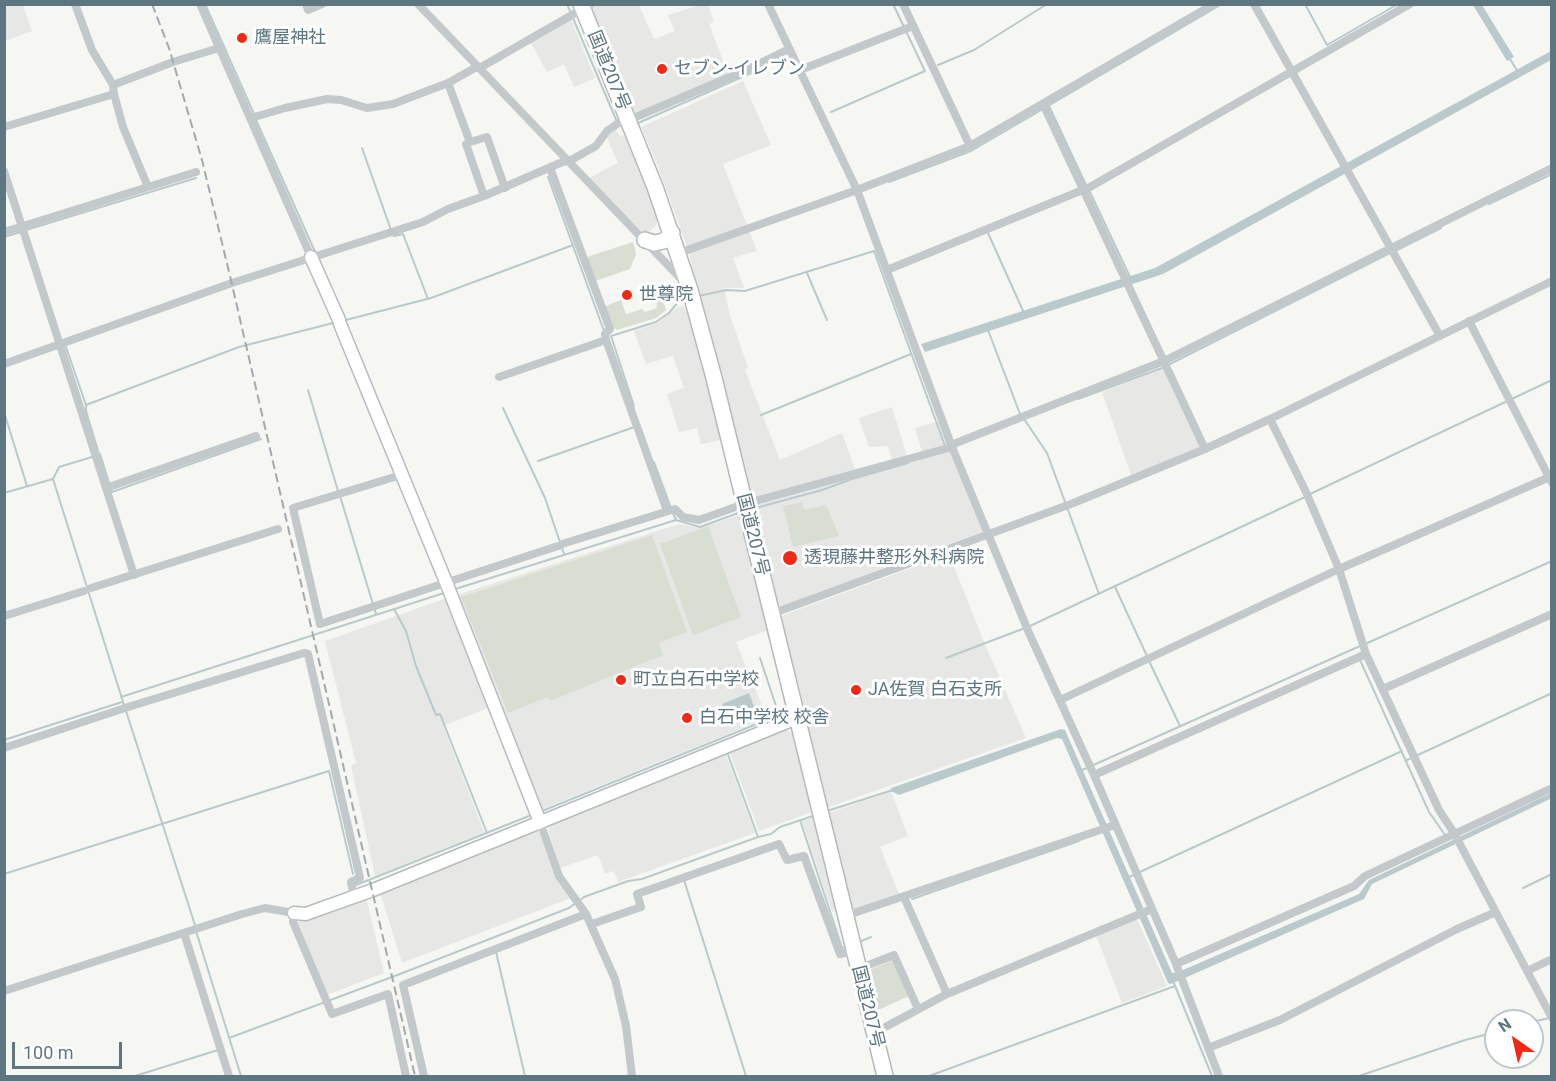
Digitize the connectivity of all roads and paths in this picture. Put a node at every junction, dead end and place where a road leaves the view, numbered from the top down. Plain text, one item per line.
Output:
1 (75, 4) edge
2 (200, 4) edge
3 (306, 4) edge
4 (322, 4) edge
5 (418, 4) edge
6 (768, 4) edge
7 (903, 4) edge
8 (1214, 4) edge
9 (1254, 4) edge
10 (1410, 4) edge
11 (580, 10) edge
12 (907, 28) junction
13 (219, 48) junction
14 (789, 49) junction
15 (478, 68) junction
16 (800, 70) junction
17 (1292, 72) junction
18 (448, 82) junction
19 (114, 89) junction
20 (1044, 107) junction
21 (253, 117) junction
22 (625, 123) junction
23 (4, 128) edge
24 (470, 142) junction
25 (970, 146) junction
26 (567, 160) junction
27 (550, 168) junction
28 (1551, 168) edge
29 (4, 171) edge
30 (196, 172) dead end
31 (148, 187) junction
32 (505, 188) junction
33 (1086, 188) junction
34 (857, 190) junction
35 (484, 196) junction
36 (23, 230) junction
37 (4, 232) edge
38 (672, 233) junction
39 (645, 240) junction
40 (1392, 251) junction
41 (679, 253) junction
42 (315, 255) junction
43 (887, 270) junction
44 (1551, 281) edge
45 (692, 295) junction
46 (1469, 321) junction
47 (1440, 336) junction
48 (606, 340) junction
49 (60, 345) junction
50 (4, 364) edge
51 (1165, 364) junction
52 (500, 377) dead end
53 (1270, 419) junction
54 (256, 436) dead end
55 (948, 448) junction
56 (1205, 449) junction
57 (401, 475) junction
58 (1551, 478) edge
59 (109, 487) junction
60 (745, 509) junction
61 (671, 510) junction
62 (278, 529) dead end
63 (988, 534) junction
64 (1339, 569) junction
65 (134, 575) junction
66 (448, 588) junction
67 (771, 614) junction
68 (1551, 614) edge
69 (4, 616) edge
70 (1362, 651) junction
71 (1383, 689) junction
72 (1060, 700) junction
73 (797, 718) junction
74 (4, 748) edge
75 (1091, 769) junction
76 (1551, 788) edge
77 (538, 816) junction
78 (1113, 826) junction
79 (1452, 837) junction
80 (354, 897) junction
81 (904, 897) junction
82 (1145, 912) junction
83 (1496, 912) junction
84 (294, 913) junction
85 (586, 914) junction
86 (845, 916) junction
87 (592, 924) junction
88 (191, 931) junction
89 (853, 947) junction
90 (1551, 959) edge
91 (858, 969) junction
92 (1179, 971) junction
93 (1527, 971) junction
94 (4, 991) edge
95 (947, 994) junction
96 (918, 1009) junction
97 (1551, 1017) edge
98 (874, 1034) junction
99 (1208, 1048) junction
100 (229, 1077) edge
101 (406, 1077) edge
102 (424, 1077) edge
103 (632, 1077) edge
104 (885, 1077) edge
105 (1219, 1077) edge

1 - 19 street
2 - 13 street
3 - 4 street
5 - 15 street
6 - 14 street
7 - 12 street
8 - 20 street
9 - 17 street
10 - 17 street
11 - 15 street
11 - 22 highway, 国道207号
12 - 16 street
12 - 25 street
13 - 19 street
13 - 21 street
14 - 16 street
14 - 22 street
15 - 18 street
15 - 26 street
16 - 34 street
17 - 33 street
17 - 40 street
18 - 21 street
18 - 24 street
19 - 23 street
19 - 31 street
20 - 25 street
20 - 33 street
21 - 42 street
22 - 26 street
22 - 38 highway, 国道207号
24 - 32 street
24 - 35 street
25 - 34 street
26 - 27 street
26 - 39 street
27 - 32 street
27 - 48 street
28 - 40 street
29 - 36 street
30 - 31 street
31 - 36 street
32 - 35 street
33 - 43 street
33 - 51 street
34 - 41 street
34 - 43 street
35 - 42 street
36 - 37 street
36 - 49 street
38 - 39 highway
38 - 41 highway, 国道207号
39 - 45 street
40 - 47 street
40 - 51 street
41 - 45 highway, 国道207号
42 - 49 street
42 - 57 street
43 - 55 street
44 - 46 street
45 - 60 highway, 国道207号
46 - 47 street
46 - 58 street
47 - 53 street
48 - 52 street
48 - 61 street
49 - 50 street
49 - 59 street
51 - 55 street
51 - 56 street
53 - 56 street
53 - 64 street
54 - 59 street
55 - 60 street
55 - 63 street
56 - 63 street
57 - 66 street
57 - 66 street
58 - 64 street
59 - 65 street
60 - 61 street
60 - 67 highway, 国道207号
61 - 66 street
62 - 65 street
63 - 67 street
63 - 72 street
64 - 70 street
64 - 72 street
65 - 69 street
66 - 77 street
67 - 73 highway, 国道207号
68 - 71 street
70 - 71 street
70 - 75 street
71 - 79 street
72 - 75 street
73 - 77 street
73 - 86 highway, 国道207号
74 - 80 street
75 - 78 street
76 - 79 street
77 - 80 street
77 - 85 street
78 - 81 street
78 - 82 street
79 - 83 street
79 - 92 street
80 - 84 street
81 - 86 street
81 - 95 street
82 - 92 street
82 - 95 street
83 - 93 street
83 - 99 street
84 - 88 street
84 - 101 street
85 - 87 street
85 - 102 street
86 - 89 highway, 国道207号
87 - 89 street
87 - 103 street
88 - 94 street
88 - 100 street
89 - 91 highway, 国道207号
90 - 93 street
91 - 96 street
91 - 98 highway, 国道207号
92 - 99 street
93 - 97 street
95 - 96 street
96 - 98 street
98 - 104 highway, 国道207号
99 - 105 street

